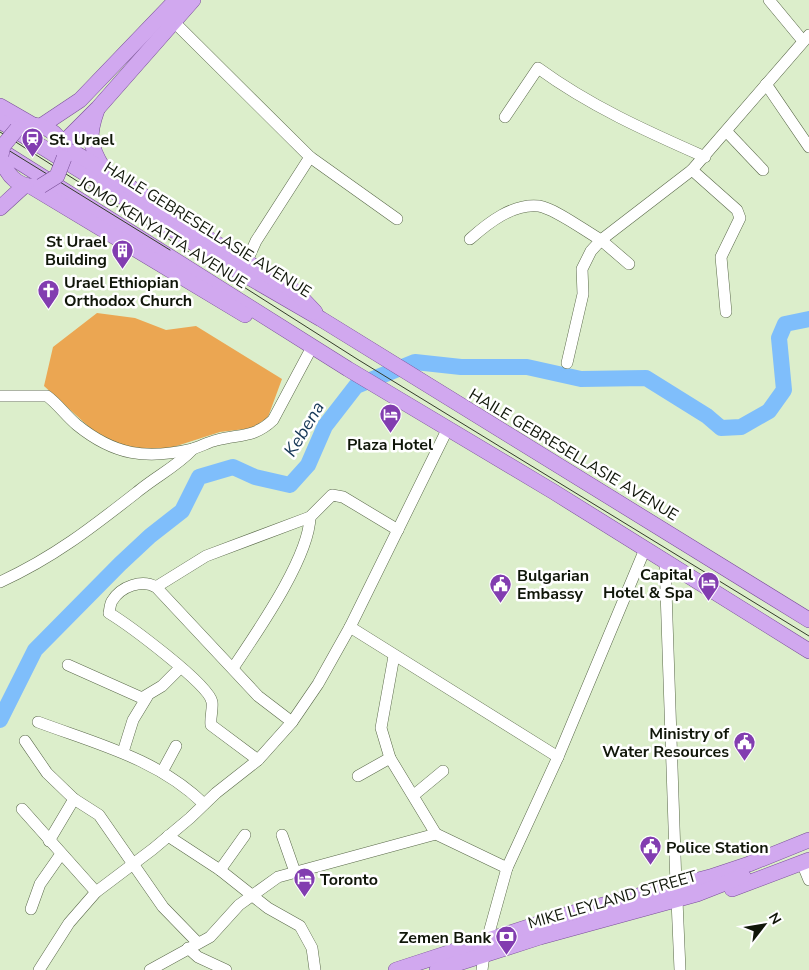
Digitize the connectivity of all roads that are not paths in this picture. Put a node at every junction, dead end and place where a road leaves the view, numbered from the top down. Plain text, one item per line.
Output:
1 (176, 0) edge
2 (192, 0) edge
3 (769, 0) edge
4 (169, 18) junction
5 (806, 38) edge
6 (766, 84) junction
7 (0, 106) edge
8 (98, 108) junction
9 (504, 117) dead end
10 (0, 121) edge
11 (37, 125) junction
12 (726, 132) junction
13 (809, 147) edge
14 (63, 150) junction
15 (705, 156) junction
16 (310, 157) junction
17 (1, 161) edge
18 (104, 170) junction
19 (692, 170) junction
20 (763, 170) dead end
21 (32, 186) junction
22 (0, 208) edge
23 (397, 219) dead end
24 (470, 238) dead end
25 (601, 240) junction
26 (246, 264) junction
27 (629, 264) dead end
28 (726, 312) dead end
29 (321, 319) junction
30 (310, 346) junction
31 (567, 363) dead end
32 (0, 396) edge
33 (448, 428) junction
34 (193, 448) junction
35 (310, 517) junction
36 (398, 530) junction
37 (646, 549) junction
38 (665, 561) junction
39 (0, 582) edge
40 (156, 587) junction
41 (809, 620) edge
42 (350, 627) junction
43 (809, 651) edge
44 (394, 656) junction
45 (68, 665) dead end
46 (180, 668) junction
47 (233, 668) junction
48 (147, 697) junction
49 (38, 722) dead end
50 (292, 722) junction
51 (25, 740) dead end
52 (176, 746) dead end
53 (123, 752) junction
54 (558, 757) junction
55 (390, 758) junction
56 (258, 760) junction
57 (443, 771) dead end
58 (162, 772) junction
59 (358, 776) dead end
60 (414, 795) junction
61 (74, 799) junction
62 (204, 804) junction
63 (22, 810) dead end
64 (809, 830) edge
65 (282, 834) dead end
66 (436, 834) junction
67 (246, 835) dead end
68 (168, 836) junction
69 (809, 840) edge
70 (48, 841) junction
71 (61, 854) junction
72 (804, 857) edge
73 (132, 863) junction
74 (507, 868) junction
75 (220, 870) junction
76 (295, 872) junction
77 (809, 880) edge
78 (685, 890) junction
79 (96, 892) junction
80 (254, 895) junction
81 (31, 909) dead end
82 (538, 931) junction
83 (487, 940) junction
84 (193, 945) junction
85 (483, 963) edge
86 (39, 970) edge
87 (150, 970) edge
88 (226, 970) edge
89 (315, 970) edge
90 (396, 970) edge
91 (437, 970) edge
92 (680, 970) edge

1 - 4 main road
2 - 4 main road
3 - 5 street
4 - 8 main road
4 - 11 main road
4 - 16 street
5 - 6 street
6 - 12 street
6 - 13 street
7 - 11 main road, HAILE GEBRESELLASIE AVENUE
8 - 14 main road
8 - 18 main road
9 - 15 street
10 - 29 main road, HAILE GEBRESELLASIE AVENUE
11 - 14 main road, HAILE GEBRESELLASIE AVENUE
11 - 17 main road, bridge
12 - 15 street
12 - 20 street
14 - 18 main road, HAILE GEBRESELLASIE AVENUE
14 - 21 main road, bridge
15 - 19 street
16 - 23 street
16 - 26 street
17 - 21 main road
17 - 30 main road, JOMO KENYATTA AVENUE
18 - 26 main road, HAILE GEBRESELLASIE AVENUE
19 - 25 street
19 - 28 street
21 - 22 main road
21 - 30 main road
24 - 25 street
25 - 27 street
25 - 31 street
26 - 29 main road, HAILE GEBRESELLASIE AVENUE
29 - 41 main road, HAILE GEBRESELLASIE AVENUE
30 - 33 main road, JOMO KENYATTA AVENUE
30 - 34 street
32 - 34 street
33 - 36 street
33 - 37 main road
34 - 39 street
35 - 36 street
35 - 40 street
35 - 47 street
36 - 42 street
37 - 38 main road
37 - 54 street
38 - 43 main road
38 - 78 street
40 - 46 street
40 - 47 street
42 - 44 street
42 - 50 street
44 - 54 street
44 - 55 street
45 - 48 street
46 - 48 street
46 - 56 street
47 - 50 street
48 - 53 street
49 - 53 street
50 - 56 street
51 - 61 street
52 - 58 street
53 - 58 street
54 - 74 street
55 - 59 street
55 - 60 street
56 - 62 street
57 - 60 street
58 - 62 street
60 - 66 street
61 - 70 street
61 - 73 street
62 - 68 street
63 - 70 street
64 - 78 main road
65 - 76 street
66 - 74 street
66 - 76 street
67 - 75 street
68 - 73 street
68 - 75 street
69 - 78 main road, MIKE LEYLAND STREET
70 - 71 street
71 - 79 street
71 - 81 street
72 - 77 street
72 - 78 main road
73 - 79 street
73 - 84 street
74 - 83 street
75 - 80 street
76 - 80 street
78 - 82 main road, MIKE LEYLAND STREET
78 - 92 street
79 - 86 street
80 - 84 street
80 - 89 street
82 - 83 main road, MIKE LEYLAND STREET
82 - 85 main road, MIKE LEYLAND STREET
83 - 90 main road, MIKE LEYLAND STREET
84 - 87 street
84 - 88 street
85 - 91 main road, MIKE LEYLAND STREET

